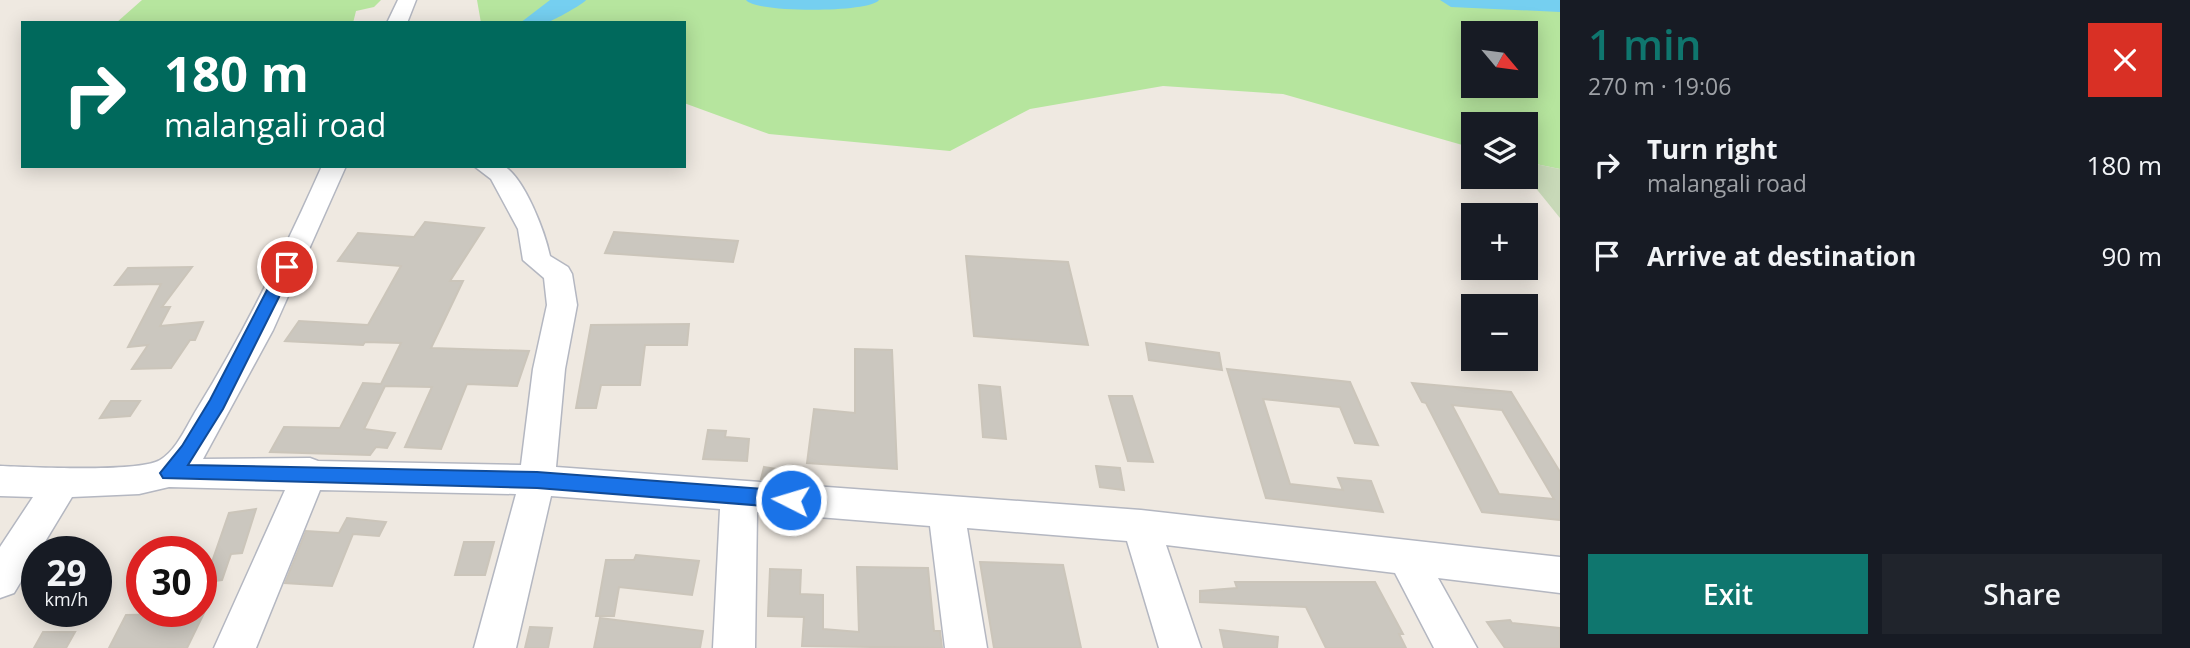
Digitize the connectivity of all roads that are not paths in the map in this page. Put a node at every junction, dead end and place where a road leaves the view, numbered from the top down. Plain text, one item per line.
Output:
1 (407, 0) edge
2 (398, 21) edge
3 (333, 168) edge
4 (489, 168) edge
5 (170, 473) junction
6 (310, 473) junction
7 (537, 480) junction
8 (0, 481) edge
9 (61, 483) junction
10 (739, 496) junction
11 (946, 512) junction
12 (1141, 526) junction
13 (1405, 555) junction
14 (1560, 575) edge
15 (0, 580) edge
16 (234, 648) edge
17 (495, 648) edge
18 (734, 648) edge
19 (966, 648) edge
20 (1180, 648) edge
21 (1455, 648) edge

1 - 2 street
3 - 5 street
4 - 7 street
5 - 6 street
5 - 9 street
6 - 7 street
6 - 16 street
7 - 10 street
7 - 17 street
8 - 9 street
9 - 15 street
10 - 11 street
10 - 18 street
11 - 12 street
11 - 19 street
12 - 13 street
12 - 20 street
13 - 14 street
13 - 21 street

